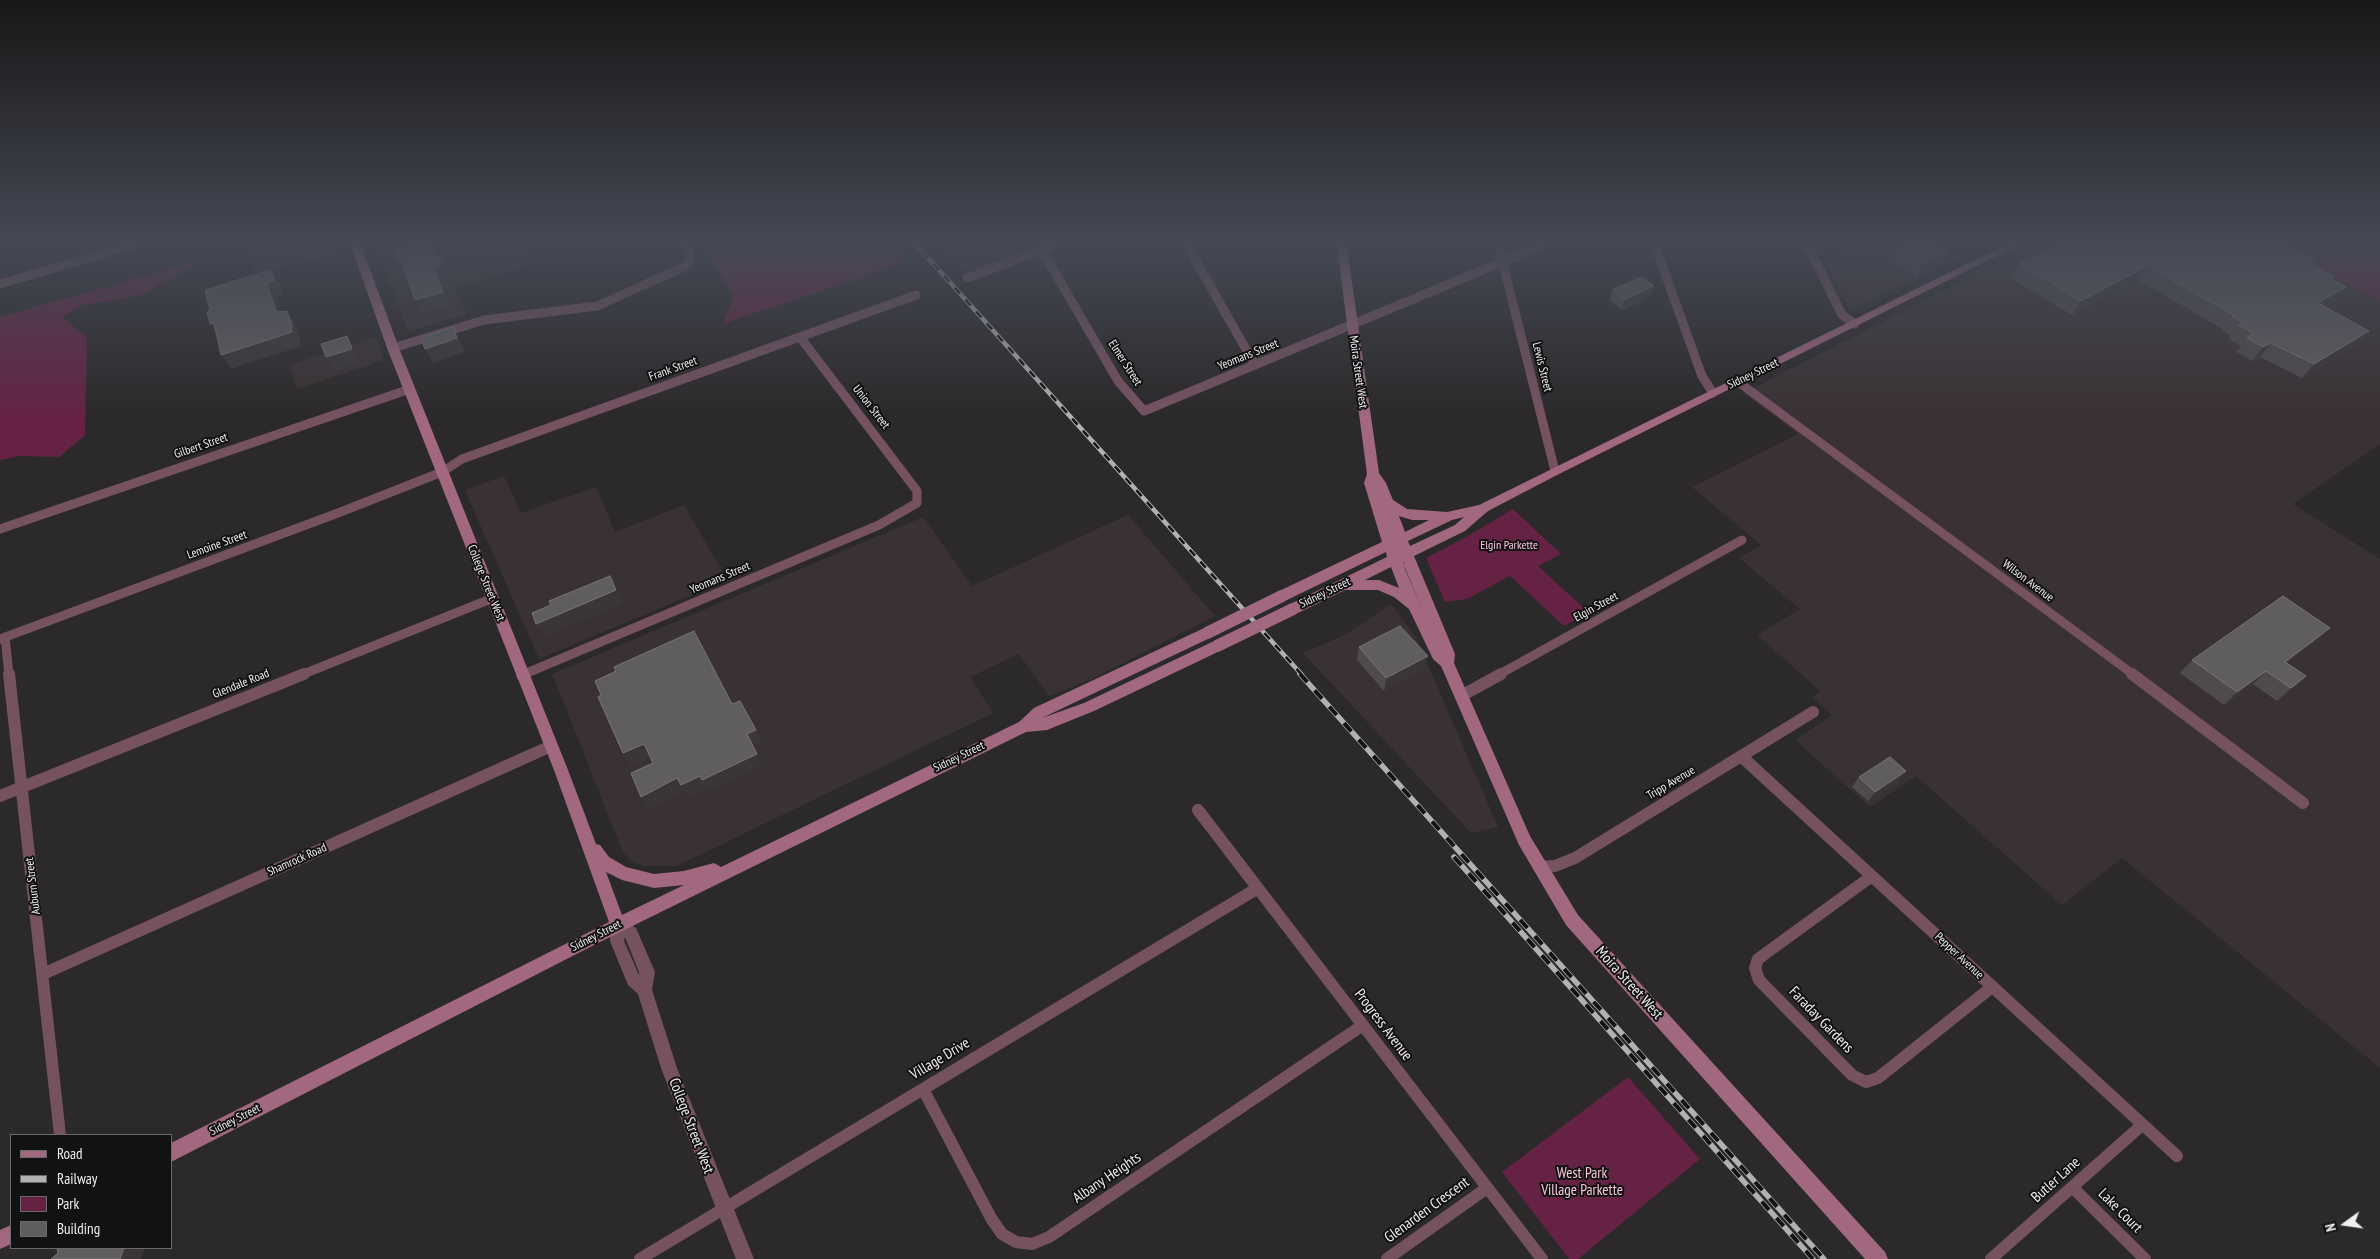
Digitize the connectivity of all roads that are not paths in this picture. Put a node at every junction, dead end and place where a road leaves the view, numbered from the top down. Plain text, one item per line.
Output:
1 (375, 299) edge
2 (613, 299) edge
3 (906, 299) edge
4 (1071, 299) edge
5 (1217, 299) edge
6 (1348, 299) edge
7 (1415, 299) edge
8 (1512, 299) edge
9 (1674, 299) edge
10 (1834, 299) edge
11 (1906, 299) edge
12 (1855, 324) junction
13 (1351, 325) junction
14 (800, 337) junction
15 (393, 348) junction
16 (1255, 366) junction
17 (1737, 381) junction
18 (410, 389) junction
19 (1713, 393) junction
20 (1144, 411) joint
21 (1555, 471) junction
22 (442, 472) junction
23 (1373, 474) junction
24 (917, 495) joint
25 (1388, 503) junction
26 (1483, 508) junction
27 (1448, 516) junction
28 (0, 529) edge
29 (1742, 540) dead end
30 (1395, 542) junction
31 (1400, 556) junction
32 (1339, 586) junction
33 (493, 598) junction
34 (1414, 606) junction
35 (2, 638) edge
36 (1447, 663) junction
37 (522, 675) junction
38 (1461, 696) junction
39 (1814, 712) dead end
40 (1024, 726) junction
41 (551, 746) junction
42 (1741, 756) junction
43 (21, 788) junction
44 (0, 796) edge
45 (2303, 803) dead end
46 (1198, 810) dead end
47 (588, 842) junction
48 (742, 863) junction
49 (1540, 867) junction
50 (1872, 876) junction
51 (1258, 888) junction
52 (618, 925) junction
53 (43, 974) junction
54 (1992, 987) junction
55 (1363, 1025) junction
56 (923, 1089) junction
57 (2142, 1125) junction
58 (60, 1134) edge
59 (172, 1152) edge
60 (2177, 1156) dead end
61 (2072, 1187) junction
62 (1487, 1188) junction
63 (724, 1209) junction
64 (640, 1259) edge
65 (745, 1259) edge
66 (1387, 1259) edge
67 (1542, 1259) edge
68 (1878, 1259) edge
69 (1991, 1259) edge
70 (2145, 1259) edge

1 - 15 main road, College Street West
2 - 15 street
3 - 14 street, Frank Street
4 - 20 street, Elmer Street
5 - 16 street
6 - 13 main road, Moira Street West
7 - 13 street, Yeomans Street
8 - 21 street, Lewis Street
9 - 19 street
10 - 12 street
11 - 12 main road, Sidney Street
12 - 17 main road, Sidney Street
13 - 16 street, Yeomans Street
13 - 23 main road, Moira Street West
14 - 22 street, Frank Street
14 - 24 street, Union Street
15 - 18 main road, College Street West
16 - 20 street, Yeomans Street
17 - 19 main road, Sidney Street
17 - 45 street, Wilson Avenue
18 - 22 main road, College Street West
18 - 28 street, Gilbert Street
19 - 21 main road, Sidney Street
21 - 26 main road, Sidney Street
22 - 33 main road, College Street West
22 - 35 street, Lemoine Street
23 - 25 main road, Moira Street West
23 - 30 main road, Moira Street West
24 - 37 street, Yeomans Street
25 - 27 main road
25 - 30 main road, Moira Street West
26 - 27 main road, Sidney Street
26 - 31 main road, Sidney Street
27 - 30 main road, Sidney Street
29 - 38 street, Elgin Street
30 - 31 main road, Moira Street West
30 - 40 main road, Sidney Street, bridge
31 - 32 main road, Sidney Street
31 - 34 main road, Moira Street West
31 - 36 main road, Moira Street West
32 - 34 main road
32 - 40 main road, Sidney Street, bridge
33 - 37 main road, College Street West
33 - 43 street, Glendale Road
34 - 36 main road, Moira Street West
35 - 43 street, Auburn Street
36 - 38 main road, Moira Street West
37 - 41 main road, College Street West
38 - 49 main road, Moira Street West
39 - 42 street, Tripp Avenue
40 - 48 main road, Sidney Street
41 - 47 main road, College Street West
41 - 53 street, Shamrock Road
42 - 49 street, Tripp Avenue
42 - 50 street, Pepper Avenue
43 - 44 street, Glendale Road
43 - 53 street, Auburn Street
46 - 51 street, Progress Avenue
47 - 48 main road
47 - 52 main road, College Street West
48 - 52 main road, Sidney Street
49 - 68 main road, Moira Street West
50 - 54 street, Pepper Avenue
50 - 54 street, Faraday Gardens
51 - 55 street, Progress Avenue
51 - 56 street, Village Drive
52 - 59 main road, Sidney Street
52 - 63 street, College Street West
53 - 58 street, Auburn Street
54 - 57 street, Pepper Avenue
55 - 56 street, Albany Heights
55 - 62 street, Progress Avenue
56 - 63 street, Village Drive
57 - 60 street, Pepper Avenue
57 - 61 street, Butler Lane
61 - 69 street, Butler Lane
61 - 70 street, Lake Court
62 - 66 street, Glenarden Crescent
62 - 67 street, Progress Avenue
63 - 64 street, Village Drive
63 - 65 street, College Street West

